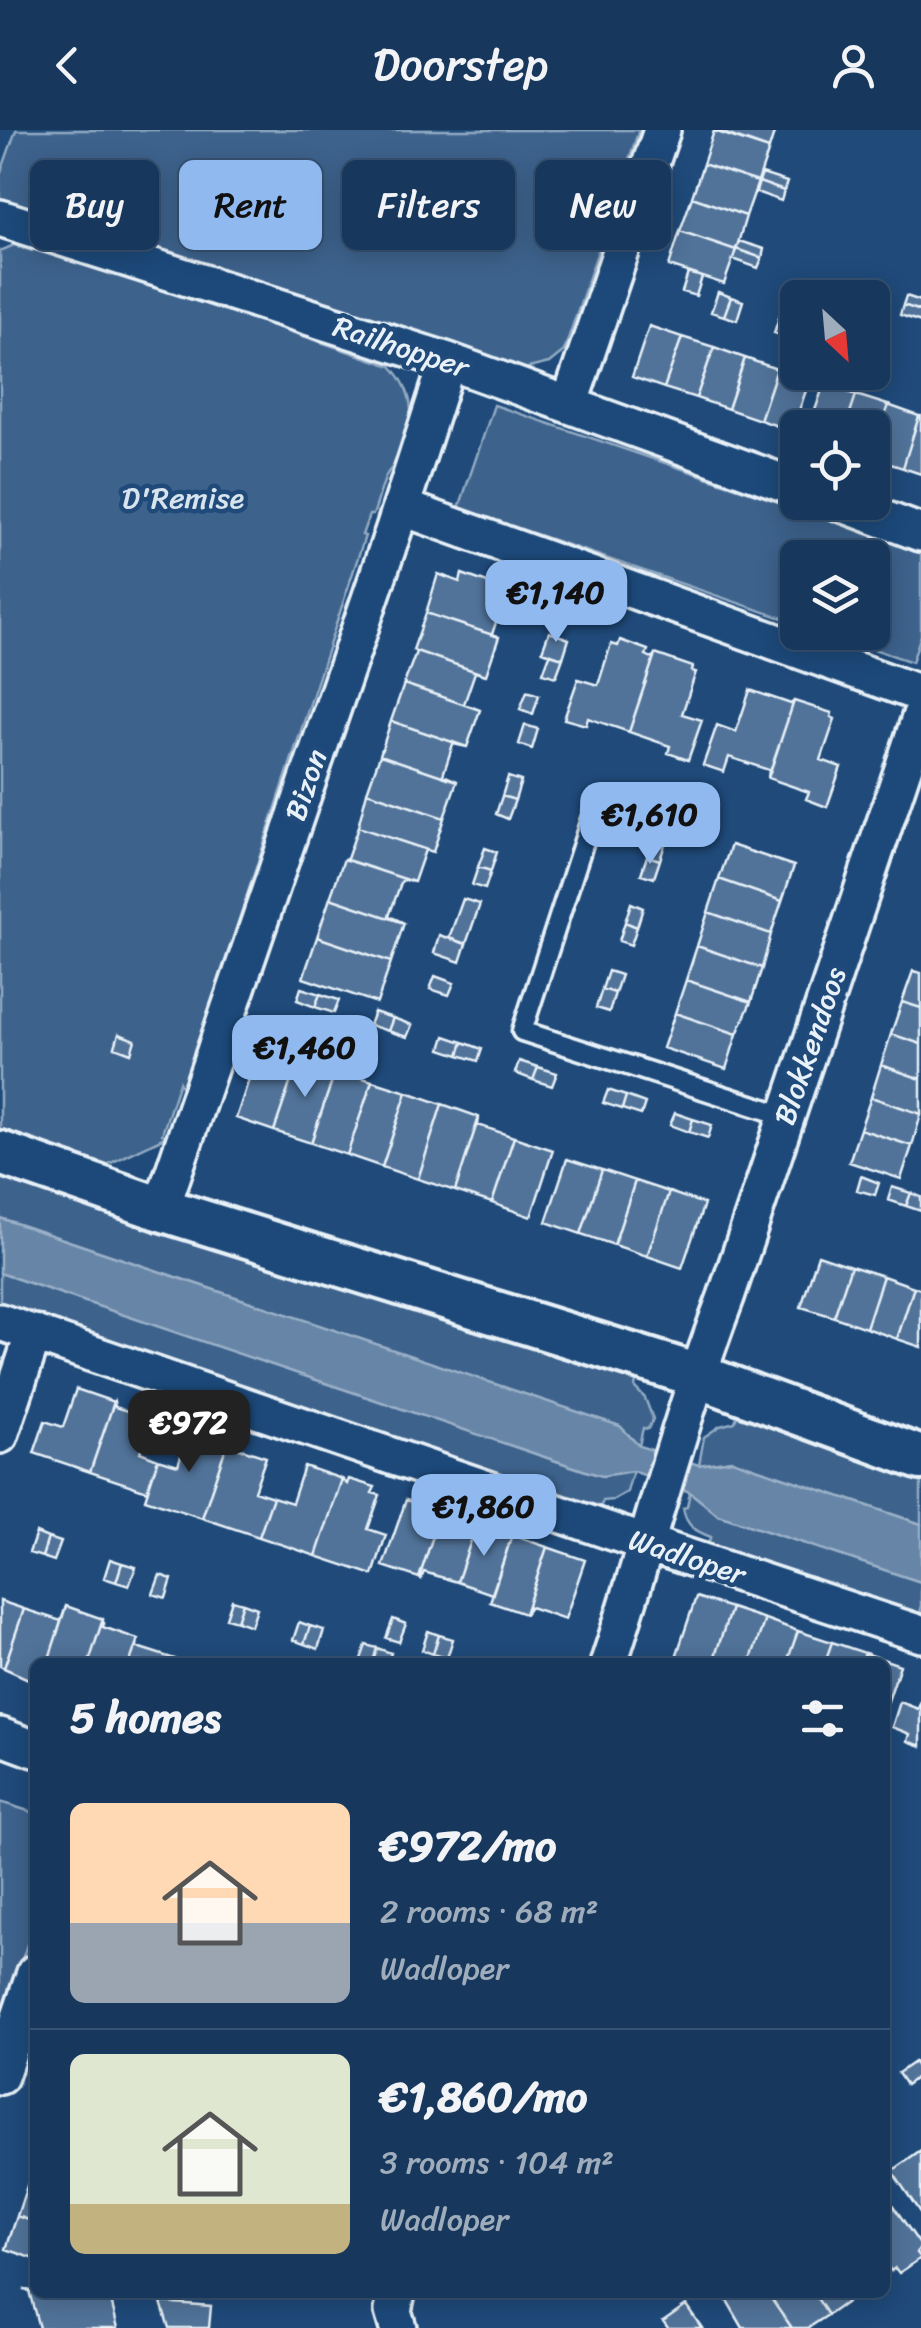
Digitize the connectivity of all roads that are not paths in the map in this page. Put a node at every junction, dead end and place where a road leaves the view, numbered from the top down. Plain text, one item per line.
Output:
1 (662, 130) edge
2 (0, 218) edge
3 (448, 361) junction
4 (569, 405) junction
5 (780, 481) edge
6 (401, 506) junction
7 (886, 520) edge
8 (921, 533) edge
9 (921, 694) edge
10 (921, 715) edge
11 (596, 804) dead end
12 (786, 1116) junction
13 (0, 1153) edge
14 (161, 1208) junction
15 (0, 1322) edge
16 (34, 1333) junction
17 (696, 1375) junction
18 (0, 1434) edge
19 (921, 1458) edge
20 (648, 1544) junction
21 (921, 1634) edge
22 (610, 1658) edge
23 (0, 1736) edge
24 (30, 1748) edge
25 (30, 1988) edge
26 (0, 2076) edge
27 (396, 2298) edge
28 (398, 2328) edge

1 - 4 street
2 - 3 street, Railhopper
3 - 4 street, Railhopper
3 - 6 street, Bizon
4 - 5 street, Railhopper
6 - 9 street
6 - 14 street, Bizon
7 - 8 street
10 - 12 street, Blokkendoos
11 - 12 lane
12 - 17 street, Blokkendoos
13 - 14 street
14 - 17 street
15 - 16 street, Wadloper
16 - 18 street
16 - 20 street, Wadloper
17 - 19 street
17 - 20 street, Blokkendoos
20 - 21 street, Wadloper
20 - 22 street, Blokkendoos
23 - 24 street
25 - 26 street
27 - 28 street

